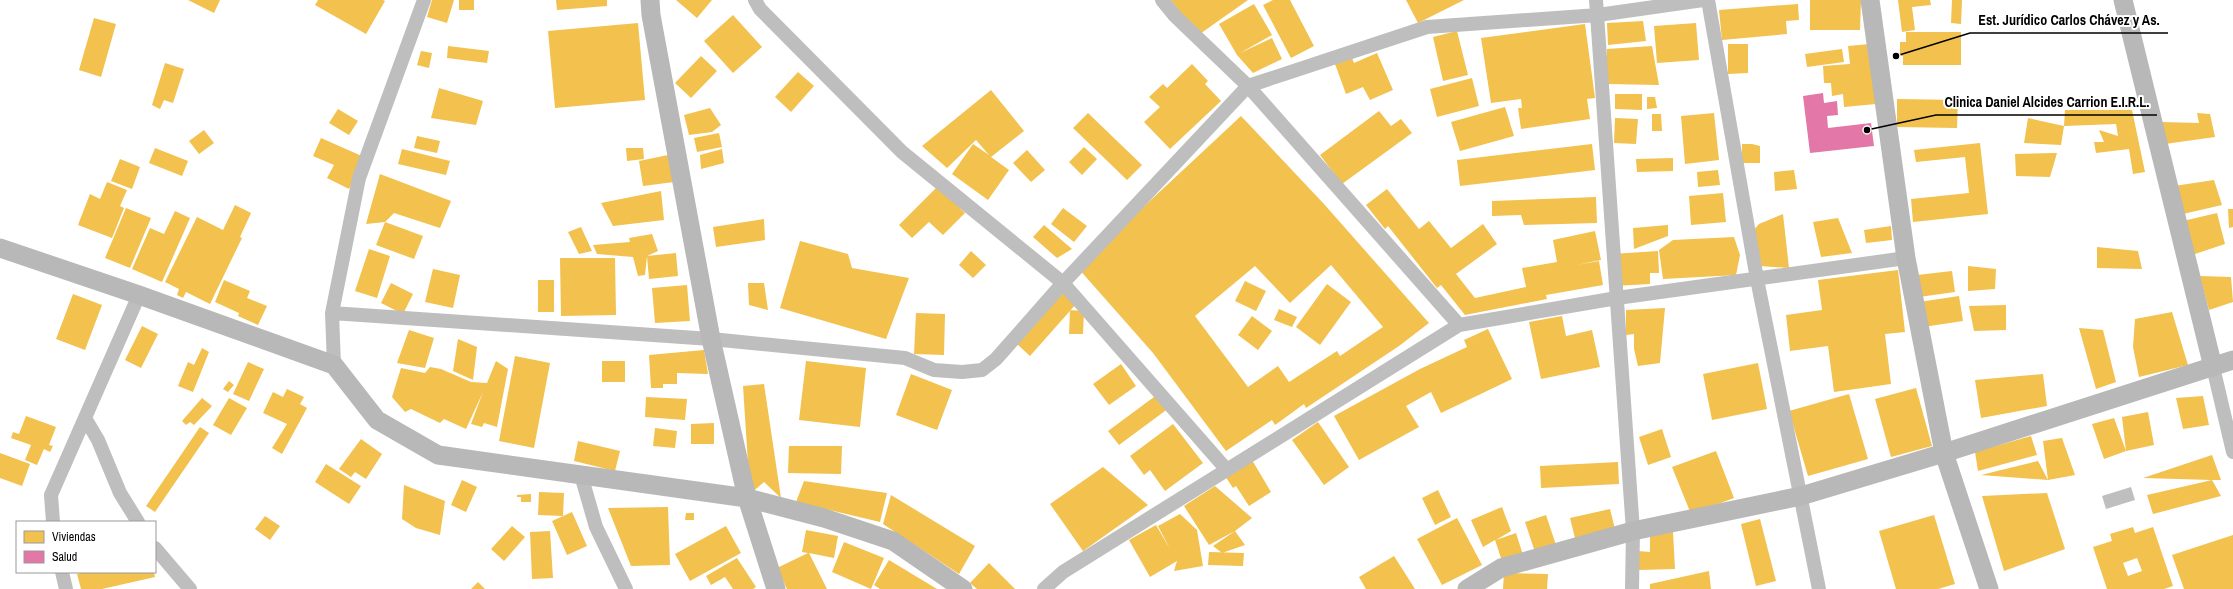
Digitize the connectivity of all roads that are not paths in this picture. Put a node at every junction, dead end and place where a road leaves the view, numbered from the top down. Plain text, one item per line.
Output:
1 (424, 0) edge
2 (650, 0) edge
3 (755, 0) edge
4 (1162, 0) edge
5 (1596, 0) edge
6 (1703, 0) edge
7 (1708, 0) edge
8 (1870, 0) edge
9 (2123, 0) edge
10 (1598, 15) junction
11 (1248, 86) junction
12 (0, 248) edge
13 (1906, 258) junction
14 (1757, 279) junction
15 (1063, 283) junction
16 (139, 295) junction
17 (1617, 298) junction
18 (332, 313) junction
19 (1459, 326) junction
20 (711, 339) junction
21 (2233, 360) edge
22 (334, 365) junction
23 (2213, 367) junction
24 (85, 418) junction
25 (2233, 452) edge
26 (1944, 453) junction
27 (1227, 470) junction
28 (582, 475) junction
29 (1801, 496) junction
30 (747, 498) junction
31 (53, 521) edge
32 (137, 521) edge
33 (1633, 531) junction
34 (156, 549) edge
35 (62, 573) edge
36 (66, 589) edge
37 (190, 589) edge
38 (626, 589) edge
39 (776, 589) edge
40 (963, 589) edge
41 (1044, 589) edge
42 (1467, 589) edge
43 (1632, 589) edge
44 (1819, 589) edge
45 (1989, 589) edge

1 - 18 street
2 - 20 street
3 - 15 street
4 - 11 street
5 - 10 street
6 - 10 street
7 - 14 street
8 - 13 street
9 - 23 street
10 - 11 street
10 - 17 street
11 - 15 street
11 - 19 street
12 - 16 street
13 - 14 street
13 - 26 street
14 - 17 street
14 - 29 street
15 - 20 street
15 - 27 street
16 - 22 street
16 - 24 street
17 - 19 street
17 - 33 street
18 - 20 street
18 - 22 street
19 - 27 street
20 - 30 street
21 - 23 street
22 - 28 street
23 - 25 street
23 - 26 street
24 - 31 street
24 - 32 street
26 - 29 street
26 - 45 street
27 - 41 street
28 - 30 street
28 - 38 street
29 - 33 street
29 - 44 street
30 - 39 street
30 - 40 street
33 - 42 street
33 - 43 street
34 - 37 street
35 - 36 street

